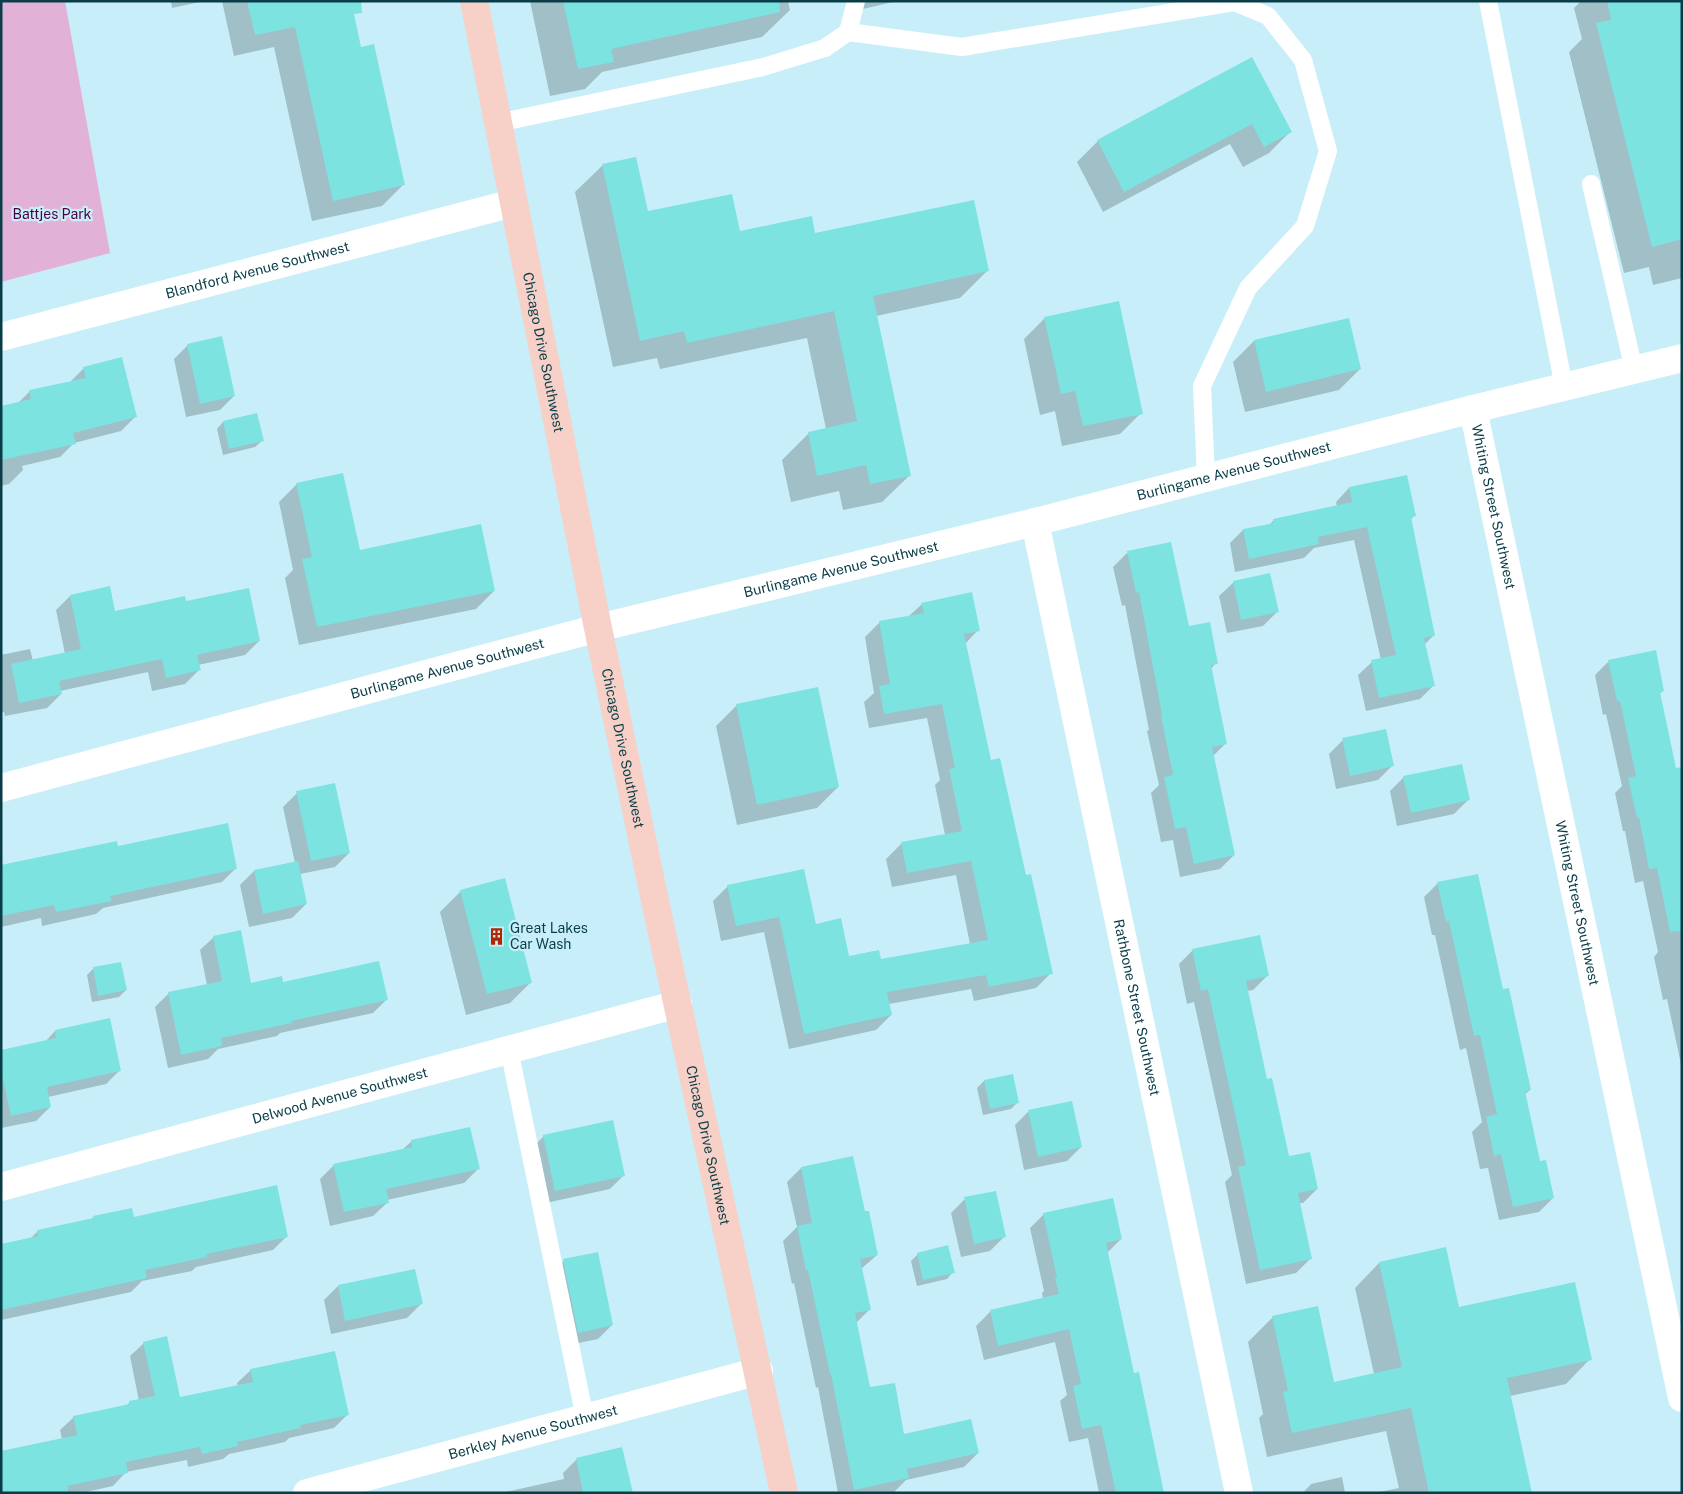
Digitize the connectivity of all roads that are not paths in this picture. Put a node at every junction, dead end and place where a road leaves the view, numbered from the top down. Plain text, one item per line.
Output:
1 (474, 1) edge
2 (856, 1) edge
3 (1488, 1) edge
4 (848, 32) junction
5 (497, 123) junction
6 (1592, 184) dead end
7 (513, 203) junction
8 (1, 337) edge
9 (1682, 358) edge
10 (1634, 370) junction
11 (1564, 387) junction
12 (1473, 409) junction
13 (1206, 478) junction
14 (1034, 522) junction
15 (598, 628) junction
16 (1, 788) edge
17 (678, 1004) junction
18 (509, 1049) junction
19 (1, 1187) edge
20 (759, 1371) junction
21 (1682, 1398) edge
22 (586, 1418) junction
23 (307, 1493) edge
24 (784, 1493) edge
25 (1238, 1493) edge

1 - 5 main road, Chicago Drive Southwest
2 - 4 lane
3 - 11 lane
4 - 5 lane
4 - 13 lane
5 - 7 main road, Chicago Drive Southwest
6 - 10 lane
7 - 8 street, Blandford Avenue Southwest
7 - 15 main road, Chicago Drive Southwest
9 - 10 street, Burlingame Avenue Southwest
10 - 11 street, Burlingame Avenue Southwest
11 - 12 street, Burlingame Avenue Southwest
12 - 13 street, Burlingame Avenue Southwest
12 - 21 street, Whiting Street Southwest
13 - 14 street, Burlingame Avenue Southwest
14 - 15 street, Burlingame Avenue Southwest
14 - 25 street, Rathbone Street Southwest
15 - 16 street, Burlingame Avenue Southwest
15 - 17 main road, Chicago Drive Southwest
17 - 18 street, Delwood Avenue Southwest
17 - 20 main road, Chicago Drive Southwest
18 - 19 street, Delwood Avenue Southwest
18 - 22 lane
20 - 22 street, Berkley Avenue Southwest
20 - 24 main road, Chicago Drive Southwest
22 - 23 street, Berkley Avenue Southwest

